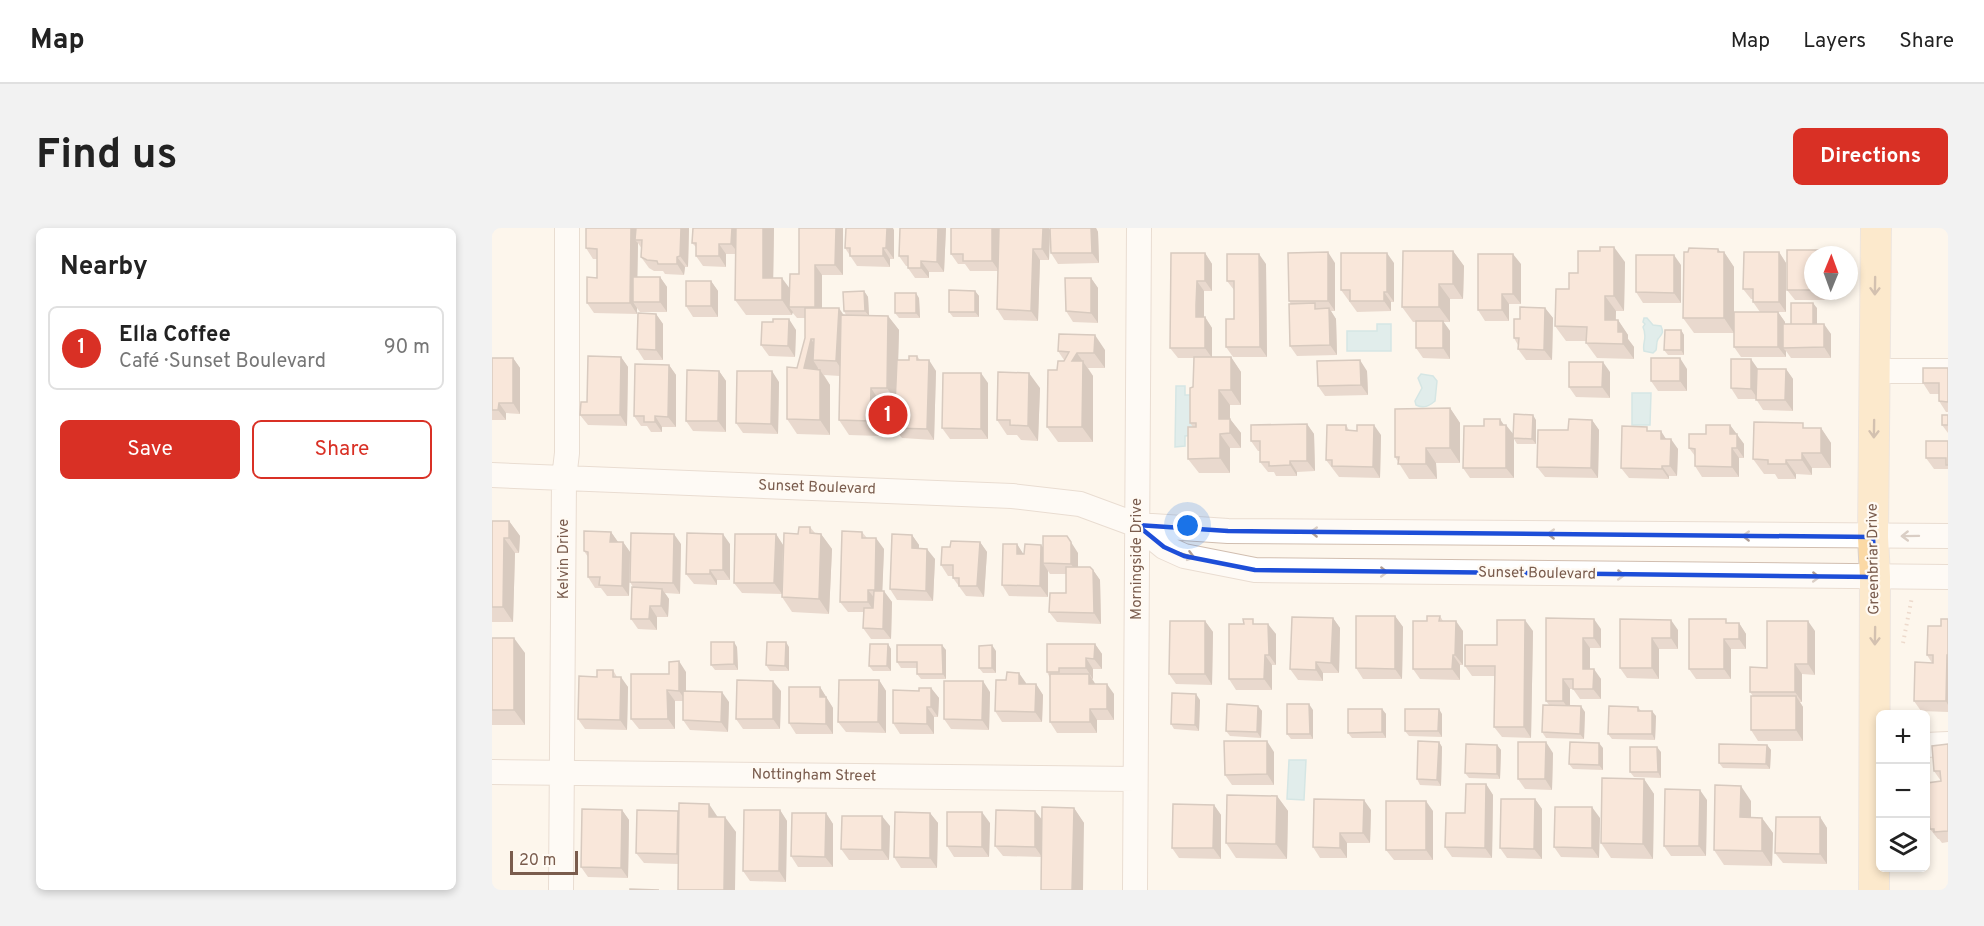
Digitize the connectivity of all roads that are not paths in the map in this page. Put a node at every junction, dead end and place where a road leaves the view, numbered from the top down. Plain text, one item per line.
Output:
1 (567, 228) edge
2 (1139, 228) edge
3 (1876, 228) edge
4 (1875, 371) junction
5 (1948, 371) edge
6 (492, 475) edge
7 (564, 478) junction
8 (1137, 525) junction
9 (1948, 536) edge
10 (1873, 537) junction
11 (1875, 577) junction
12 (1948, 577) edge
13 (1877, 710) edge
14 (1948, 744) edge
15 (1930, 745) edge
16 (1877, 764) edge
17 (492, 772) edge
18 (562, 773) junction
19 (1135, 779) junction
20 (561, 890) edge
21 (1135, 890) edge
22 (1874, 890) edge

1 - 7 street, Kelvin Drive
2 - 8 street, Morningside Drive
3 -> 4 main road, Greenbriar Drive
4 - 5 street
4 -> 10 main road, Greenbriar Drive
6 - 7 street, Sunset Boulevard
7 - 8 street, Sunset Boulevard
7 - 18 street, Kelvin Drive
10 -> 8 street, Sunset Boulevard
8 -> 11 street, Sunset Boulevard
8 - 19 street, Morningside Drive
9 -> 10 street, Sunset Boulevard
10 - 11 main road, Greenbriar Drive
11 - 12 street, Sunset Boulevard
11 -> 13 main road, Greenbriar Drive
14 - 15 street
16 - 22 main road, Greenbriar Drive
17 - 18 street, Nottingham Street
18 - 19 street, Nottingham Street
18 - 20 street, Kelvin Drive
19 - 21 street, Morningside Drive

